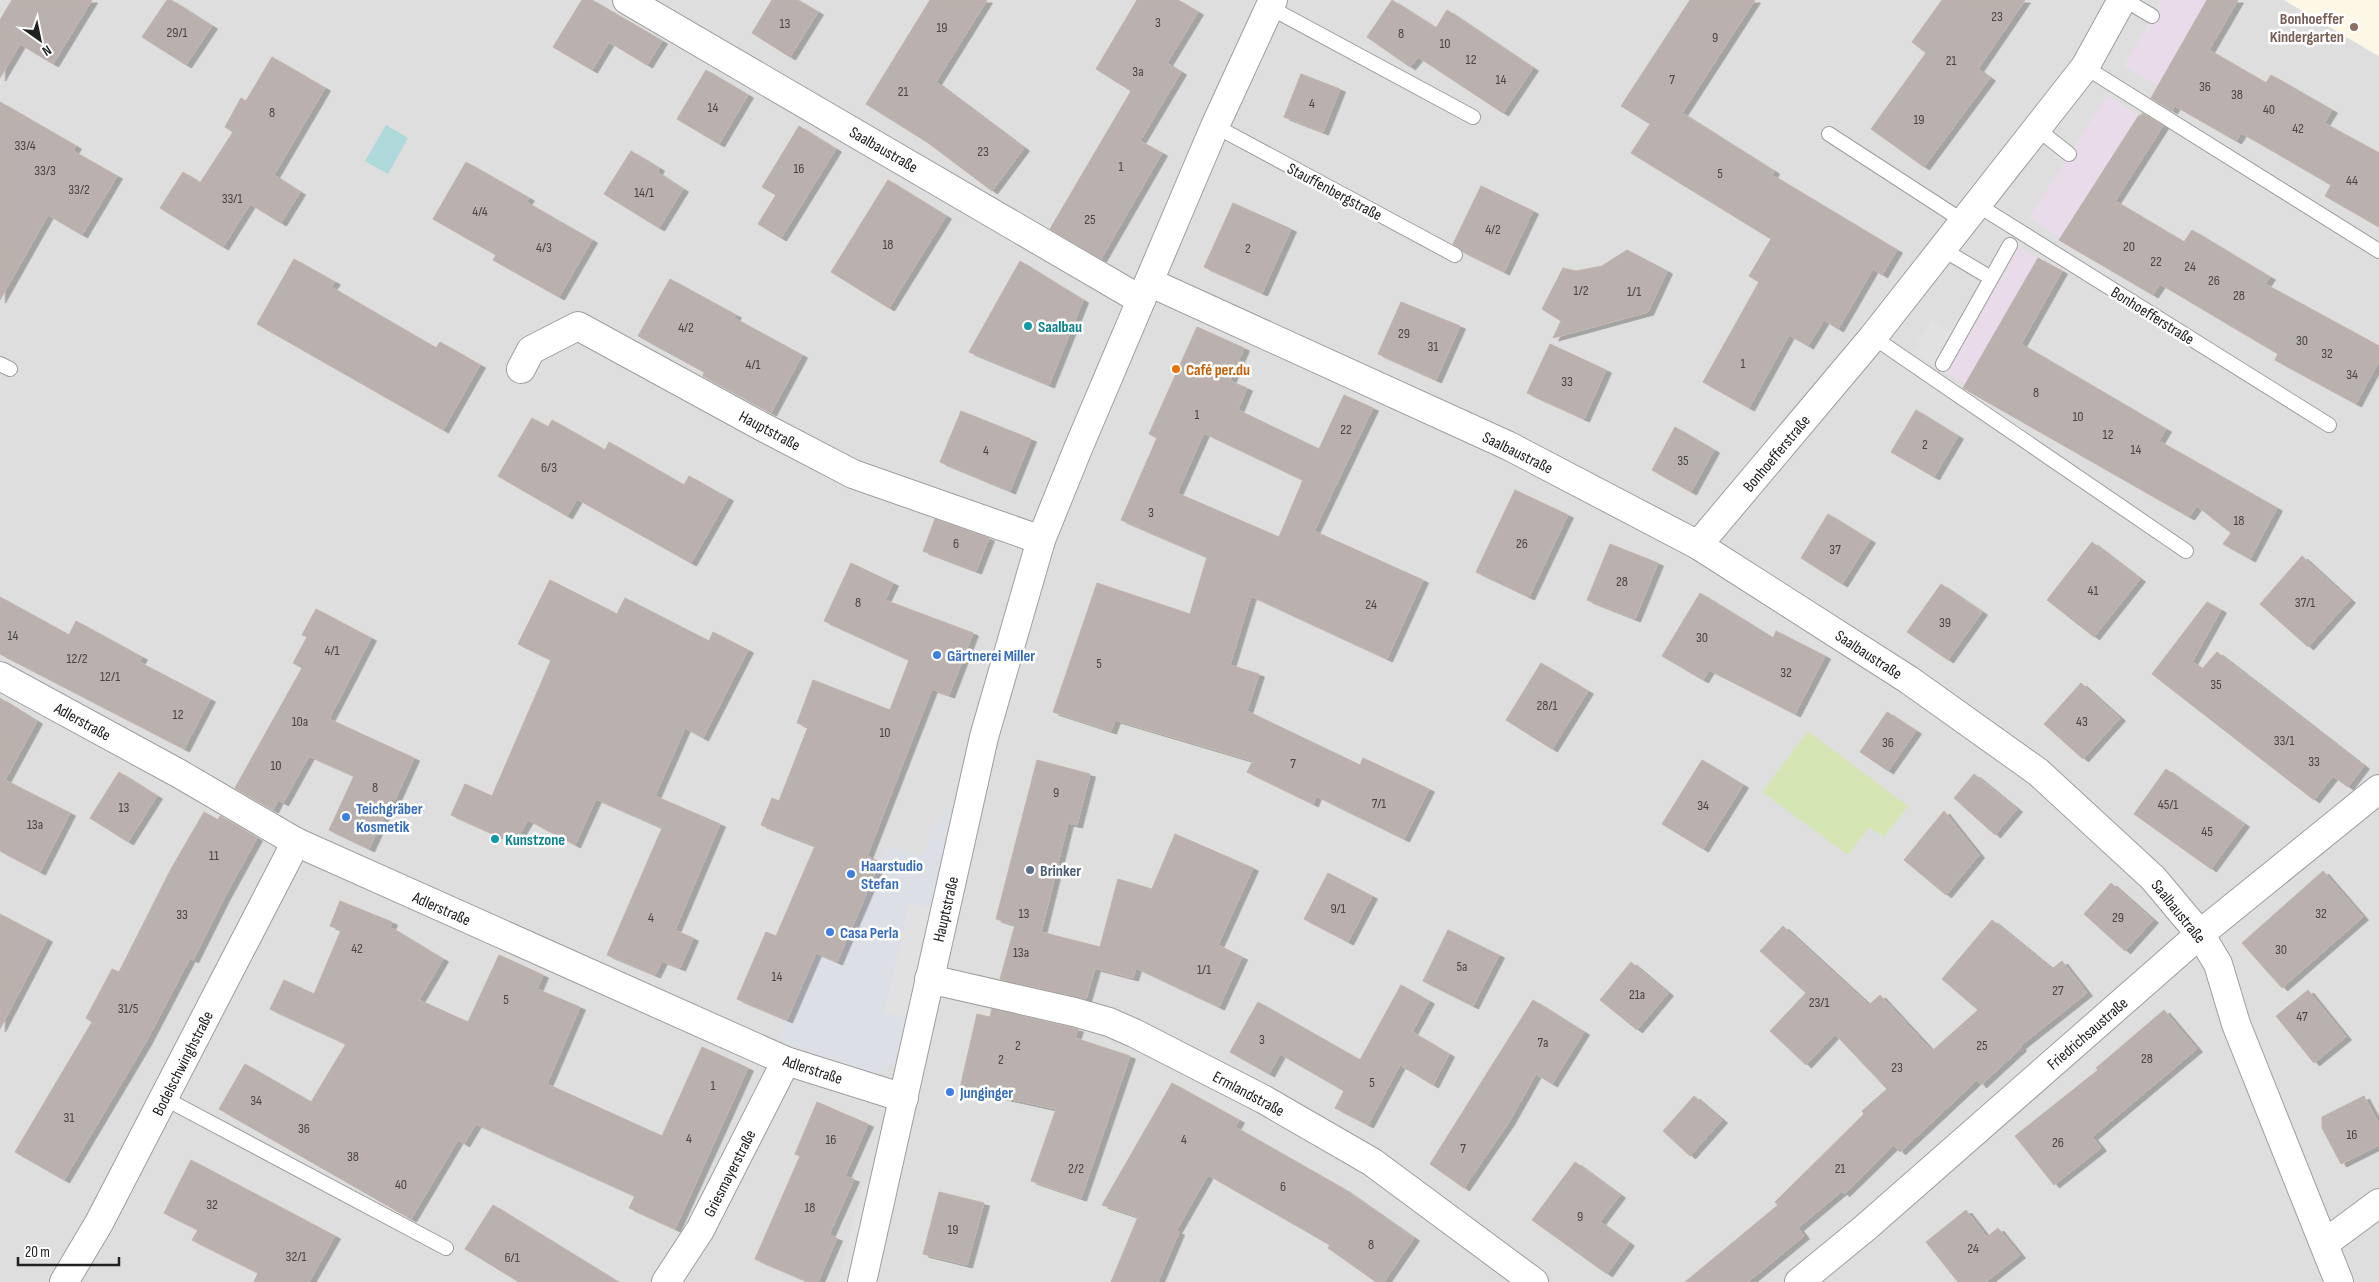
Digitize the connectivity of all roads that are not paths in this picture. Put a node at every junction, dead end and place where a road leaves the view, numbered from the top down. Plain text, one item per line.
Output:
1 (627, 0) edge
2 (2123, 0) edge
3 (1271, 4) edge
4 (2152, 16) dead end
5 (2085, 67) junction
6 (1473, 117) dead end
7 (1215, 126) junction
8 (2036, 128) junction
9 (1829, 134) dead end
10 (2070, 154) dead end
11 (1970, 213) junction
12 (2010, 245) dead end
13 (1942, 249) junction
14 (2379, 251) edge
15 (1455, 255) dead end
16 (1992, 278) junction
17 (1145, 291) junction
18 (1873, 338) junction
19 (1945, 355) dead end
20 (521, 369) dead end
21 (2329, 425) dead end
22 (1042, 540) junction
23 (1698, 545) junction
24 (2186, 551) dead end
25 (0, 676) edge
26 (2379, 789) edge
27 (296, 842) junction
28 (2200, 934) junction
29 (929, 978) junction
30 (786, 1061) junction
31 (164, 1098) junction
32 (904, 1098) junction
33 (2379, 1203) edge
34 (2325, 1243) junction
35 (446, 1248) dead end
36 (64, 1282) edge
37 (666, 1282) edge
38 (862, 1282) edge
39 (1534, 1282) edge
40 (1799, 1282) edge
41 (2339, 1282) edge

1 - 17 street, Saalbaustraße
2 - 4 lane
2 - 5 street, Bonhoefferstraße
3 - 6 lane
3 - 7 street
5 - 8 street, Bonhoefferstraße
5 - 14 lane
7 - 15 lane, Stauffenbergstraße
7 - 17 street
8 - 10 lane
8 - 11 street, Bonhoefferstraße
9 - 11 lane
11 - 13 street, Bonhoefferstraße
11 - 21 lane, Bonhoefferstraße
12 - 16 lane
13 - 16 lane
13 - 18 street, Bonhoefferstraße
16 - 19 lane
17 - 22 street, Hauptstraße
17 - 23 street, Saalbaustraße
18 - 23 street, Bonhoefferstraße
18 - 24 lane
20 - 22 street, Hauptstraße
22 - 29 street, Hauptstraße
23 - 28 street, Saalbaustraße
25 - 27 street, Adlerstraße
26 - 28 street, Friedrichsaustraße
27 - 30 street, Adlerstraße
27 - 31 street, Bodelschwinghstraße
28 - 34 street, Saalbaustraße
28 - 40 street, Friedrichsaustraße
29 - 32 street, Hauptstraße
29 - 39 street, Ermlandstraße
30 - 32 street, Adlerstraße
30 - 37 street, Griesmayerstraße
31 - 35 lane
31 - 36 street, Bodelschwinghstraße
32 - 38 street, Hauptstraße
33 - 34 street
34 - 41 street, Saalbaustraße

